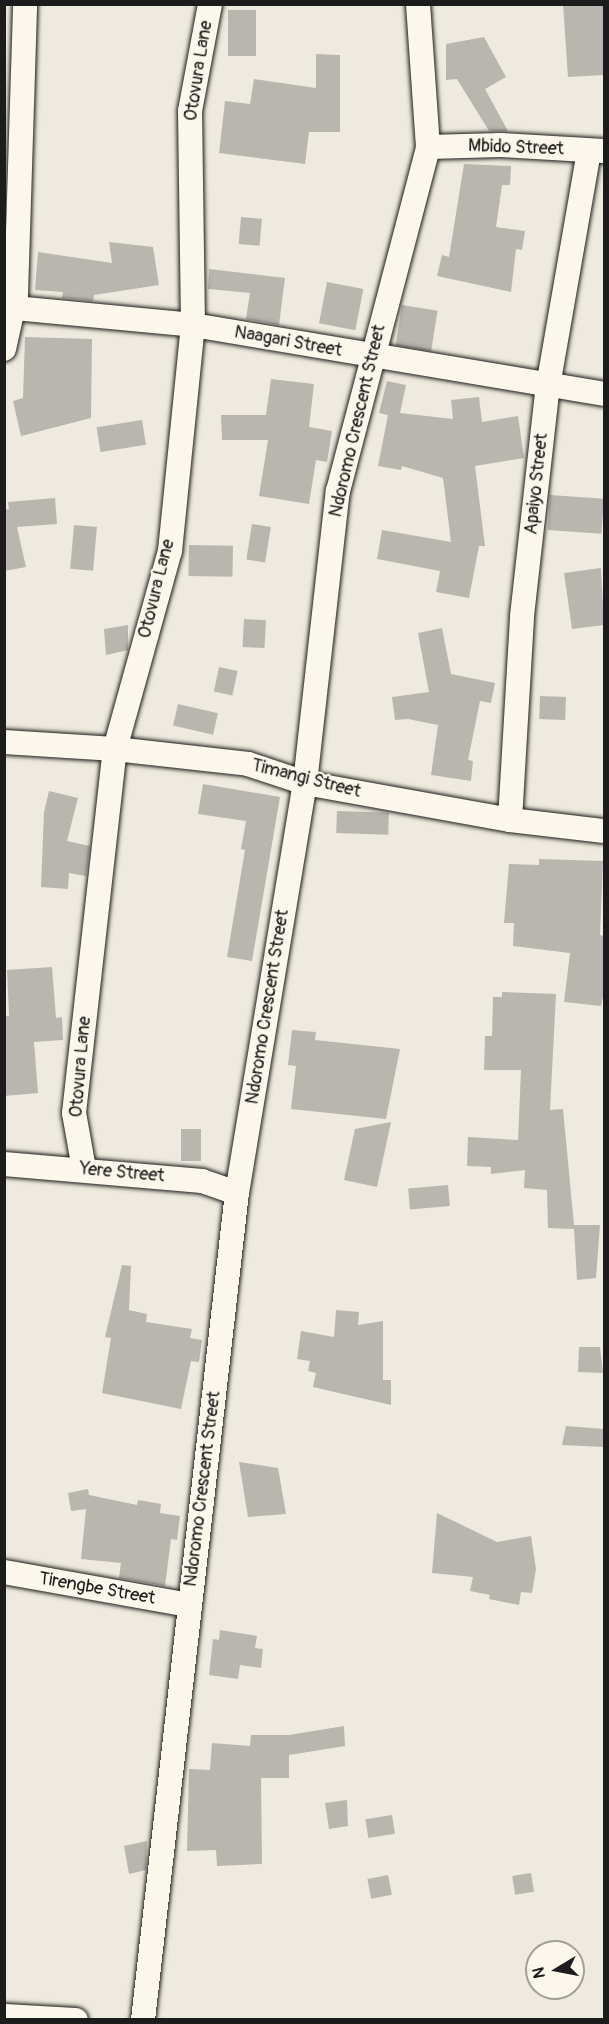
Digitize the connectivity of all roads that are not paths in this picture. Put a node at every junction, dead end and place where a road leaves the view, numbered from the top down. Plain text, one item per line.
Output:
1 (25, 4) edge
2 (210, 4) edge
3 (418, 4) edge
4 (428, 147) junction
5 (597, 151) edge
6 (7, 308) edge
7 (193, 325) junction
8 (4, 349) edge
9 (371, 356) junction
10 (548, 386) junction
11 (604, 394) edge
12 (4, 742) edge
13 (115, 749) junction
14 (305, 783) junction
15 (510, 820) junction
16 (604, 831) edge
17 (4, 1164) edge
18 (84, 1169) junction
19 (237, 1193) junction
20 (4, 1572) edge
21 (189, 1605) junction
22 (4, 2016) edge
23 (76, 2019) edge
24 (143, 2019) edge

1 - 6 street
2 - 7 street, Otovura Lane
3 - 4 street, Ndoromo Crescent Street
4 - 5 street, Mbido Street
4 - 9 street, Ndoromo Crescent Street
5 - 10 street, Apaiyo Street
6 - 7 street, Naagari Street
6 - 8 street
7 - 9 street, Naagari Street
7 - 13 street, Otovura Lane
9 - 10 street, Naagari Street
9 - 14 street, Ndoromo Crescent Street
10 - 11 street, Naagari Street
10 - 15 street, Apaiyo Street
12 - 13 street, Timangi Street
13 - 14 street, Timangi Street
13 - 18 street, Otovura Lane
14 - 15 street, Timangi Street
14 - 19 street, Ndoromo Crescent Street
15 - 16 street, Timangi Street
17 - 18 street, Yere Street
18 - 19 street, Yere Street
19 - 21 street, Ndoromo Crescent Street
20 - 21 street, Tirengbe Street
21 - 24 street, Ndoromo Crescent Street
22 - 23 street

